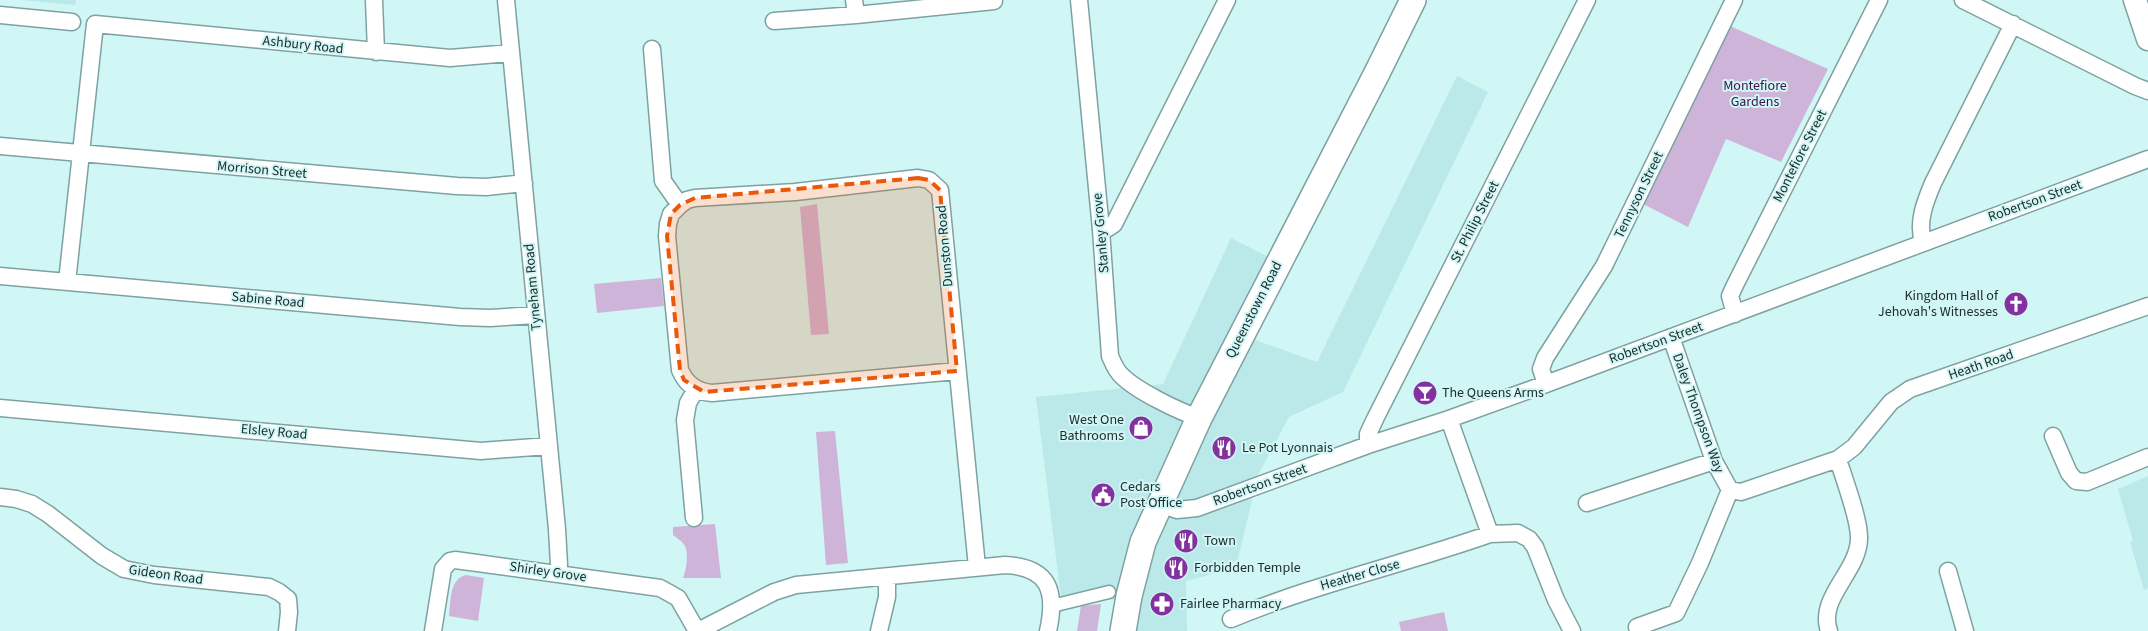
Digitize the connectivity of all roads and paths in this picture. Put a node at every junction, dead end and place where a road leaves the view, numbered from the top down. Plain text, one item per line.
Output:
1 (374, 0) edge
2 (506, 0) edge
3 (1079, 0) edge
4 (1227, 0) edge
5 (1413, 0) edge
6 (1587, 0) edge
7 (1734, 0) edge
8 (1879, 0) edge
9 (1964, 0) edge
10 (2135, 0) edge
11 (994, 2) dead end
12 (855, 7) edge
13 (0, 15) edge
14 (774, 21) dead end
15 (72, 22) dead end
16 (2014, 24) junction
17 (2148, 39) edge
18 (652, 49) dead end
19 (376, 52) junction
20 (511, 53) junction
21 (2148, 91) edge
22 (0, 146) edge
23 (81, 154) junction
24 (2148, 159) edge
25 (524, 183) junction
26 (680, 205) junction
27 (1101, 230) junction
28 (1923, 242) junction
29 (0, 276) edge
30 (67, 282) junction
31 (2148, 306) edge
32 (1735, 314) junction
33 (536, 315) junction
34 (1671, 338) junction
35 (957, 371) junction
36 (1546, 384) junction
37 (696, 388) junction
38 (0, 408) edge
39 (1198, 418) junction
40 (1449, 419) junction
41 (2053, 436) dead end
42 (1368, 445) junction
43 (548, 446) junction
44 (2148, 457) edge
45 (1838, 459) junction
46 (1714, 461) junction
47 (1730, 490) junction
48 (0, 497) edge
49 (1587, 503) dead end
50 (1160, 504) junction
51 (694, 518) dead end
52 (1490, 534) junction
53 (977, 567) junction
54 (1948, 571) dead end
55 (557, 573) junction
56 (886, 577) junction
57 (1109, 592) dead end
58 (1052, 606) junction
59 (1231, 619) dead end
60 (1637, 627) dead end
61 (287, 631) edge
62 (433, 631) edge
63 (698, 631) edge
64 (879, 631) edge
65 (1048, 631) edge
66 (1123, 631) edge
67 (1572, 631) edge
68 (1829, 631) edge
69 (1965, 631) edge

1 - 19 street
2 - 20 street, Tyneham Road
3 - 27 street, Stanley Grove
4 - 27 street
5 - 39 main road, Queenstown Road
6 - 42 street, St. Philip Street
7 - 36 street, Tennyson Street
8 - 32 street, Montefiore Street
9 - 16 street
10 - 17 main road
11 - 12 street
12 - 14 street
13 - 15 street
16 - 21 street
16 - 28 street
18 - 26 street
19 - 20 street, Ashbury Road
19 - 23 street, Ashbury Road
20 - 25 street, Tyneham Road
22 - 23 street, Morrison Street
23 - 25 street, Morrison Street
23 - 30 street
24 - 28 street, Robertson Street
25 - 33 street, Tyneham Road
26 - 35 street, Dunston Road
26 - 37 street
27 - 39 street, Stanley Grove
28 - 32 street, Robertson Street
29 - 30 street, Sabine Road
30 - 33 street, Sabine Road
31 - 45 street, Heath Road
32 - 34 street, Robertson Street
33 - 43 street, Tyneham Road
34 - 36 street, Robertson Street
34 - 46 street, Daley Thompson Way
35 - 37 street
35 - 53 street, Dunston Road
36 - 40 street, Robertson Street
37 - 51 street
38 - 43 street, Elsley Road
39 - 50 main road, Queenstown Road
40 - 42 street, Robertson Street
40 - 52 street
41 - 44 street
42 - 50 street, Robertson Street
43 - 55 street, Tyneham Road
45 - 47 street, Daley Thompson Way
45 - 68 street
46 - 47 street, Daley Thompson Way
46 - 49 street
47 - 60 street
48 - 61 street, Gideon Road
50 - 66 main road, Queenstown Road
52 - 59 street, Heather Close
52 - 67 street, Heather Close
53 - 56 street
53 - 58 street
54 - 69 street
55 - 62 street, Shirley Grove
55 - 63 street, Shirley Grove
56 - 63 street
56 - 64 street
57 - 58 street
58 - 65 street

